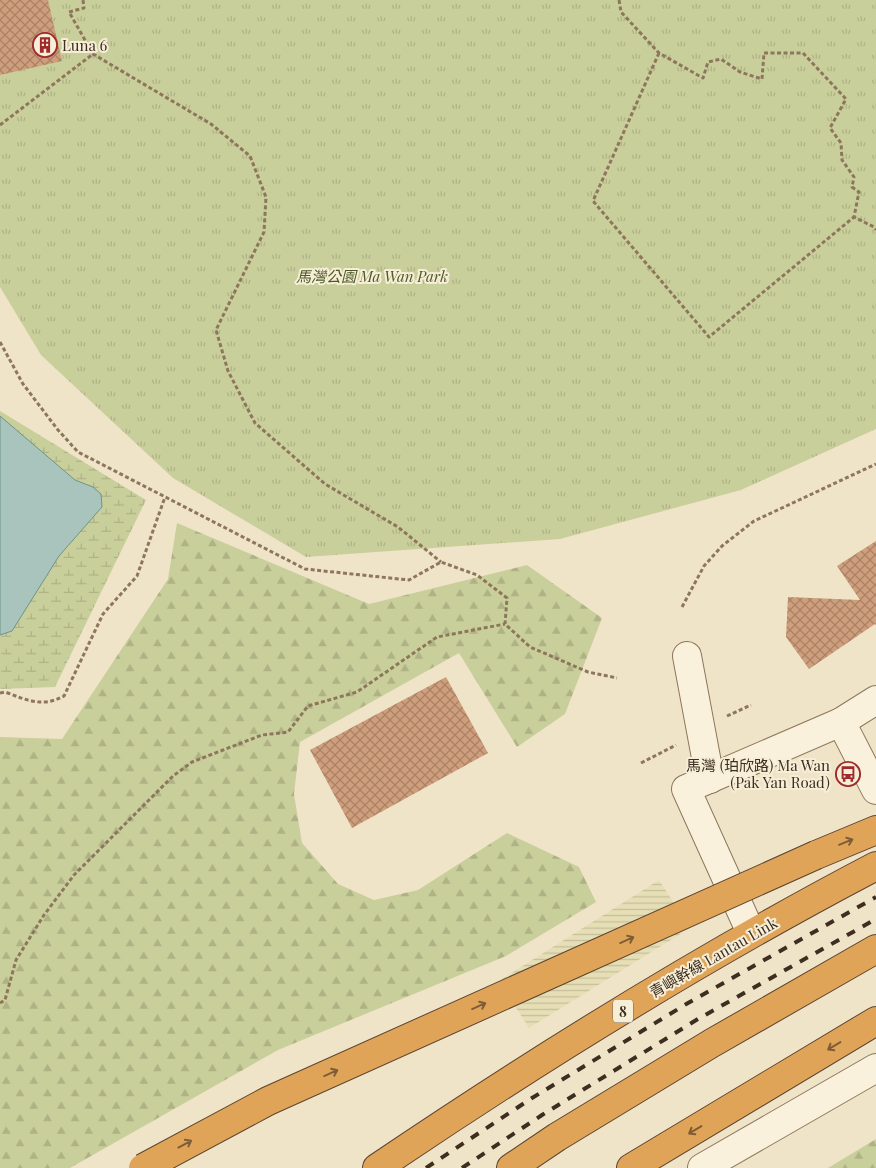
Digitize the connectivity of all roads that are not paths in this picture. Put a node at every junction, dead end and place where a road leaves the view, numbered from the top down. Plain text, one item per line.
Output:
1 (687, 656) dead end
2 (876, 700) edge
3 (841, 722) junction
4 (698, 784) junction
5 (876, 790) edge
6 (876, 830) edge
7 (876, 866) edge
8 (876, 874) edge
9 (747, 924) dead end
10 (876, 941) edge
11 (876, 950) edge
12 (876, 1021) edge
13 (876, 1068) edge
14 (142, 1168) edge
15 (377, 1168) edge
16 (390, 1168) edge
17 (498, 1168) edge
18 (511, 1168) edge
19 (631, 1168) edge
20 (702, 1168) edge

1 - 4 street
2 - 3 street
3 - 4 street
3 - 5 street
4 - 9 street
14 -> 6 highway, bridge
7 - 15 highway, 青嶼幹線 Lantau Link / 8
8 - 16 street, 青嶼幹線 Lantau Link
10 - 17 street
11 - 18 highway
12 -> 19 highway
13 - 20 street

